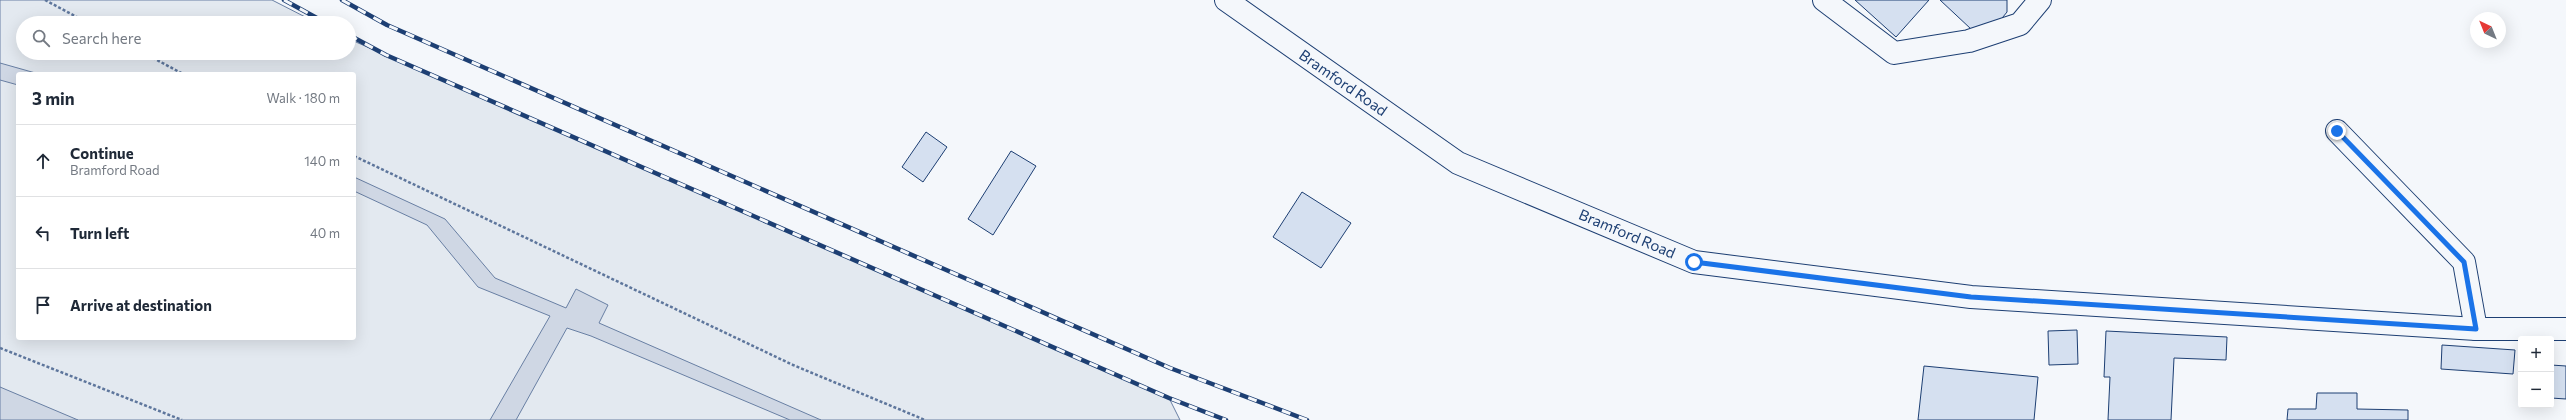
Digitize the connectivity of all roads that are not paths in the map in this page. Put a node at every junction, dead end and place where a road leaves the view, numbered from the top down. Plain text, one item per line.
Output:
1 (1226, 0) edge
2 (1824, 0) edge
3 (2040, 0) edge
4 (2337, 131) dead end
5 (2476, 329) junction
6 (2566, 329) edge

1 - 5 main road, Bramford Road
2 - 3 main road
4 - 5 main road
5 - 6 main road, Bramford Road

